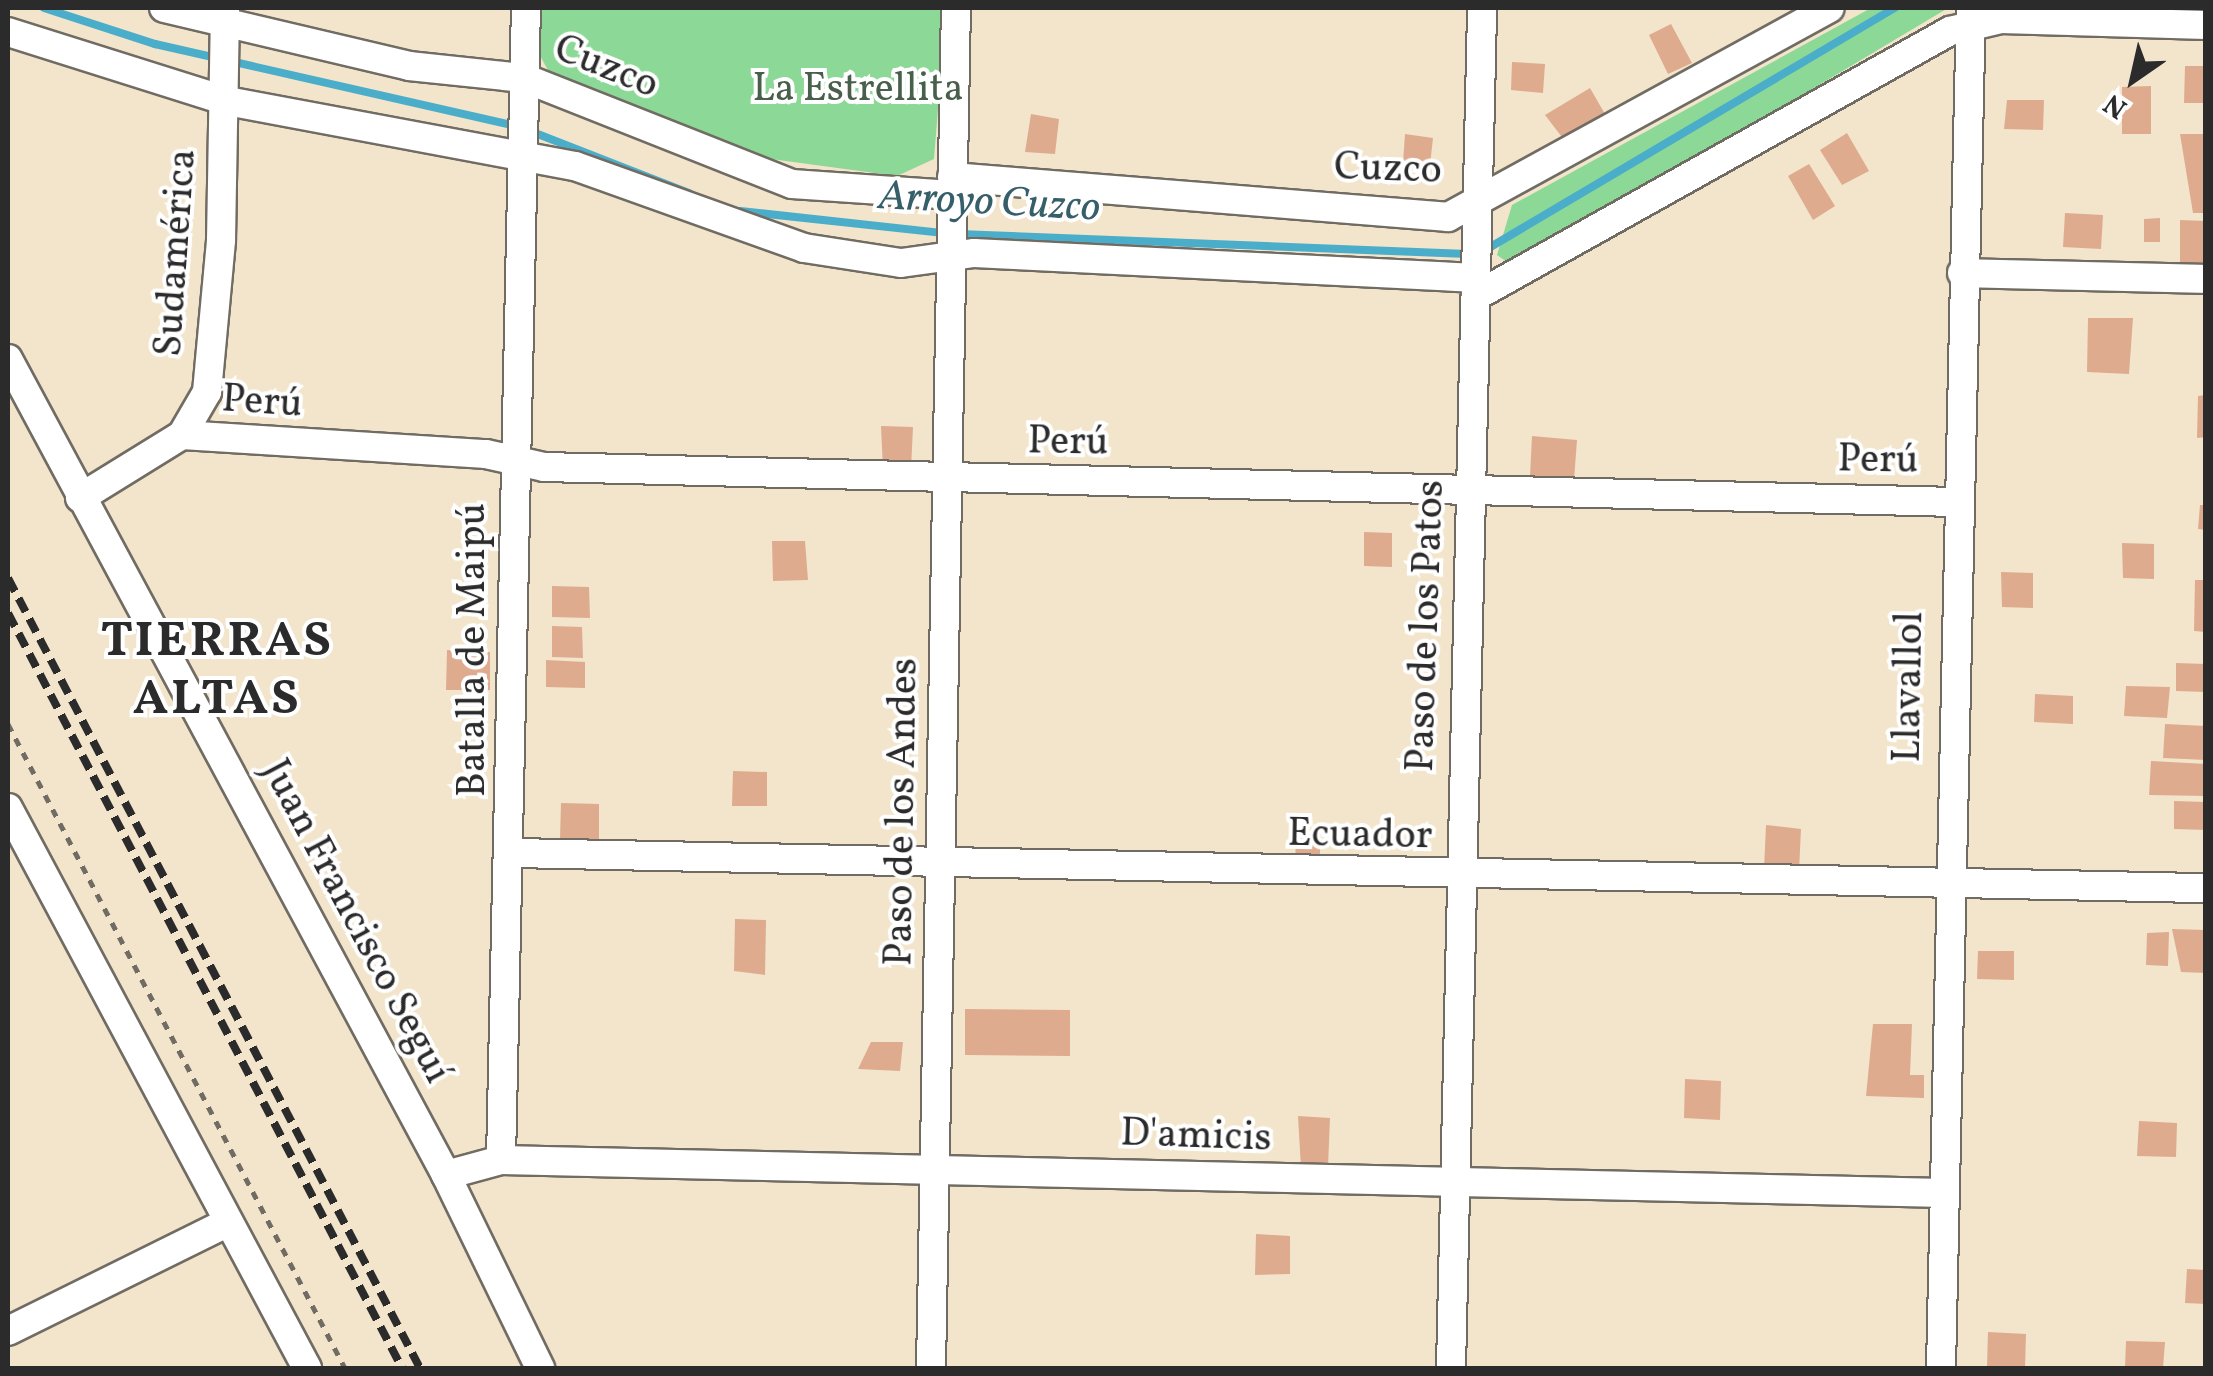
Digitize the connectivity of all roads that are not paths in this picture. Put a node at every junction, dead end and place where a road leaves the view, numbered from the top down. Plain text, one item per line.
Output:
1 (164, 8) edge
2 (526, 8) edge
3 (956, 8) edge
4 (1482, 8) edge
5 (1829, 8) edge
6 (1971, 17) edge
7 (2206, 24) edge
8 (225, 25) edge
9 (8, 32) edge
10 (524, 78) junction
11 (227, 93) junction
12 (518, 147) junction
13 (952, 186) junction
14 (1476, 219) junction
15 (951, 241) junction
16 (1962, 273) junction
17 (1476, 279) junction
18 (2206, 279) edge
19 (8, 358) edge
20 (182, 435) junction
21 (514, 460) junction
22 (946, 480) junction
23 (1472, 492) junction
24 (80, 498) junction
25 (1955, 502) junction
26 (8, 808) edge
27 (514, 854) junction
28 (944, 867) junction
29 (1457, 878) junction
30 (1946, 885) junction
31 (2206, 888) edge
32 (501, 1160) junction
33 (937, 1170) junction
34 (446, 1176) junction
35 (1452, 1184) junction
36 (1945, 1193) junction
37 (227, 1223) junction
38 (8, 1331) edge
39 (306, 1368) edge
40 (540, 1368) edge
41 (931, 1368) edge
42 (1451, 1368) edge
43 (1941, 1368) edge

1 - 8 street, Cuzco
2 - 10 street
3 - 13 street
4 - 14 street, Paso de los Patos
5 - 14 street, Cuzco
6 - 7 street
6 - 16 street, Llavallol
6 - 17 street
8 - 10 street, Cuzco
8 - 11 street, Sudamérica
9 - 11 street
10 - 12 street, Batalla de Maipú
10 - 13 street, Cuzco
11 - 12 street
11 - 20 street, Sudamérica
12 - 15 street
12 - 21 street, Batalla de Maipú
13 - 14 street, Cuzco
13 - 15 street, Paso de los Andes
14 - 17 street, Paso de los Patos
15 - 17 street
15 - 22 street, Paso de los Andes
16 - 18 street
16 - 25 street, Llavallol
17 - 23 street, Paso de los Patos
19 - 24 street, Juan Francisco Seguí
20 - 21 street, Perú
20 - 24 street, Sudamérica
21 - 22 street, Perú
21 - 27 street, Batalla de Maipú
22 - 23 street, Perú
22 - 28 street, Paso de los Andes
23 - 25 street, Perú
23 - 29 street, Paso de los Patos
24 - 34 street, Juan Francisco Seguí
25 - 30 street, Llavallol
26 - 37 street
27 - 28 street, Ecuador
27 - 32 street, Batalla de Maipú
28 - 29 street, Ecuador
28 - 33 street, Paso de los Andes
29 - 30 street, Ecuador
29 - 35 street, Paso de los Patos
30 - 31 street, Ecuador
30 - 36 street, Llavallol
32 - 33 street, D'amicis
32 - 34 street, D'amicis
33 - 35 street, D'amicis
33 - 41 street, Paso de los Andes
34 - 40 street, Juan Francisco Seguí
35 - 36 street, D'amicis
35 - 42 street, Paso de los Patos
36 - 43 street, Llavallol
37 - 38 street
37 - 39 street

